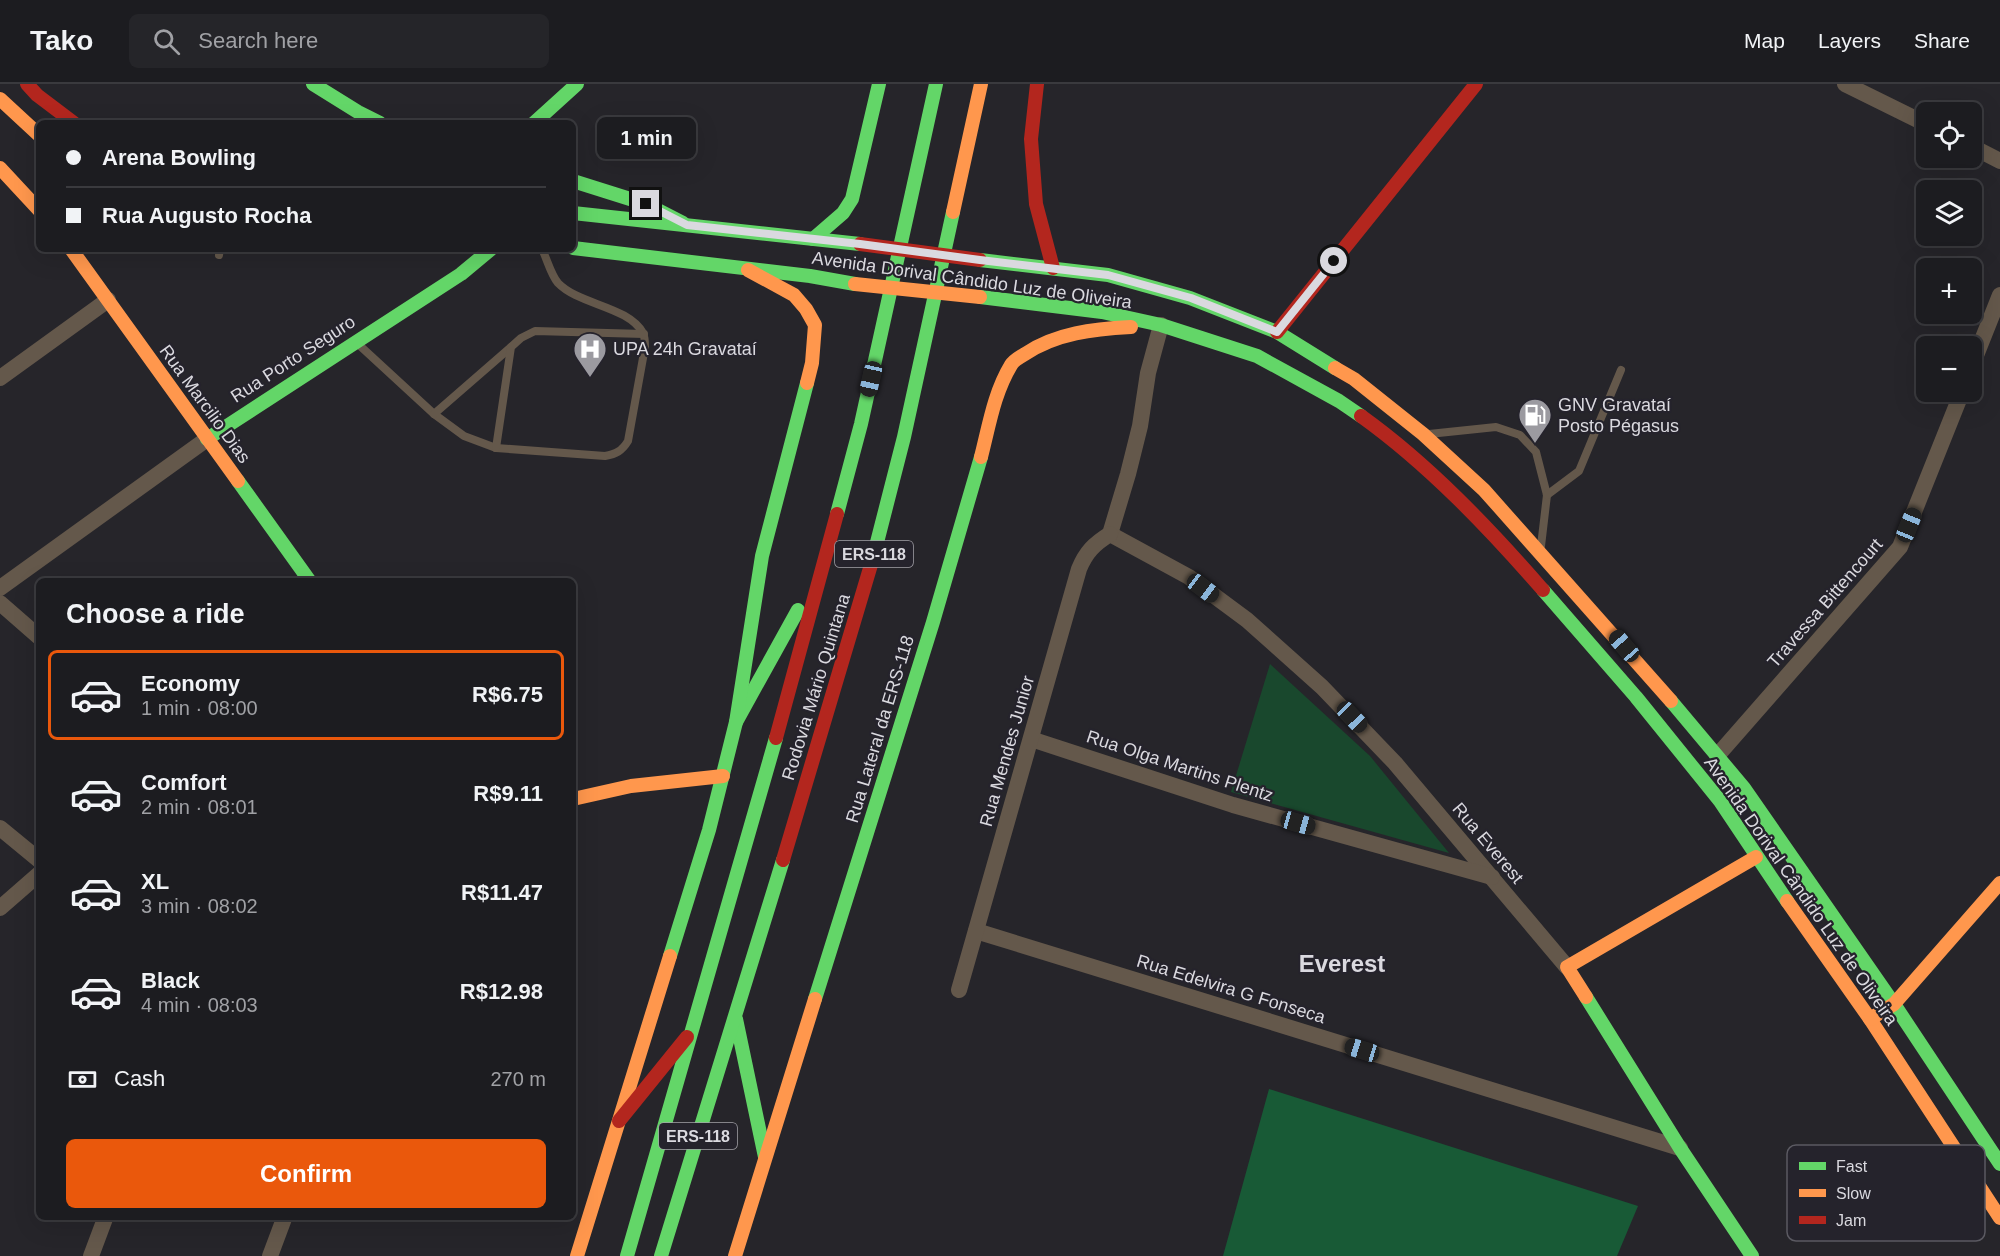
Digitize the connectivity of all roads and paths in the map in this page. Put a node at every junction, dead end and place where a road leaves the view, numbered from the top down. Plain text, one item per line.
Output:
1 (27, 84) edge
2 (313, 84) edge
3 (577, 84) edge
4 (879, 84) edge
5 (936, 84) edge
6 (981, 84) edge
7 (1036, 84) edge
8 (1476, 84) edge
9 (1845, 84) edge
10 (0, 99) edge
11 (1916, 119) edge
12 (70, 120) edge
13 (374, 120) edge
14 (537, 120) edge
15 (36, 132) edge
16 (1982, 152) edge
17 (2000, 161) edge
18 (0, 168) edge
19 (576, 182) edge
20 (36, 207) edge
21 (576, 213) edge
22 (687, 225) junction
23 (813, 239) junction
24 (576, 248) edge
25 (73, 252) edge
26 (487, 252) edge
27 (543, 252) edge
28 (1053, 268) junction
29 (748, 270) junction
30 (2000, 295) edge
31 (108, 300) junction
32 (1161, 325) junction
33 (1277, 332) junction
34 (644, 334) junction
35 (1982, 340) edge
36 (355, 342) junction
37 (511, 347) junction
38 (1621, 370) dead end
39 (0, 378) edge
40 (1958, 402) edge
41 (434, 414) junction
42 (1423, 434) junction
43 (207, 439) junction
44 (496, 448) junction
45 (1548, 495) junction
46 (1110, 534) junction
47 (1540, 552) junction
48 (820, 571) junction
49 (303, 578) edge
50 (0, 588) edge
51 (0, 603) edge
52 (36, 634) edge
53 (736, 722) junction
54 (1031, 739) junction
55 (1717, 756) junction
56 (723, 776) junction
57 (576, 798) edge
58 (0, 828) edge
59 (1756, 857) junction
60 (36, 858) edge
61 (1492, 876) junction
62 (36, 877) edge
63 (2000, 883) edge
64 (0, 908) edge
65 (976, 931) junction
66 (1567, 967) junction
67 (959, 990) dead end
68 (1894, 1004) junction
69 (736, 1016) junction
70 (1870, 1019) junction
71 (694, 1028) junction
72 (619, 1121) junction
73 (1952, 1145) edge
74 (1680, 1148) junction
75 (765, 1157) junction
76 (2000, 1164) edge
77 (1985, 1195) edge
78 (2000, 1218) edge
79 (104, 1220) edge
80 (284, 1220) edge
81 (91, 1256) edge
82 (270, 1256) edge
83 (577, 1256) edge
84 (627, 1256) edge
85 (662, 1256) edge
86 (735, 1256) edge
87 (1752, 1256) edge

1 - 12 main road
2 - 13 main road
3 - 14 main road
4 - 23 main road
5 - 48 main road, Rodovia Mário Quintana / ERS-118
6 - 69 main road, Rodovia Mário Quintana / ERS-118
7 - 28 main road
8 - 33 main road
9 - 11 street
10 - 15 main road
16 - 17 street
18 - 20 main road
19 - 22 main road
21 - 22 main road, Avenida Dorival Cândido Luz de Oliveira
22 - 23 main road, Avenida Dorival Cândido Luz de Oliveira
23 - 28 main road, Avenida Dorival Cândido Luz de Oliveira, bridge
24 - 29 main road, Avenida Dorival Cândido Luz de Oliveira
25 - 31 main road, Rua Marcilio Dias
26 - 36 main road, Rua Porto Seguro
27 - 34 lane
28 - 33 main road, Avenida Dorival Cândido Luz de Oliveira
29 - 32 main road, Avenida Dorival Cândido Luz de Oliveira, bridge
29 - 53 main road
30 - 35 street
31 - 39 street
31 - 43 main road, Rua Marcilio Dias
32 - 46 street
32 - 59 main road, Avenida Dorival Cândido Luz de Oliveira
32 - 75 main road, Rua Lateral da ERS-118
33 - 42 main road, Avenida Dorival Cândido Luz de Oliveira
34 - 37 lane
34 - 44 lane
36 - 41 lane
36 - 43 main road, Rua Porto Seguro
37 - 41 lane
37 - 44 lane
38 - 45 lane
40 - 55 street, Travessa Bittencourt
41 - 44 lane
42 - 45 lane
42 - 47 main road, Avenida Dorival Cândido Luz de Oliveira
43 - 49 main road, Rua Marcilio Dias
43 - 50 street, Rua Porto Seguro
45 - 47 lane
46 - 54 street, Rua Mendes Junior
46 - 61 street, Rua Everest
47 - 55 main road, Avenida Dorival Cândido Luz de Oliveira
48 - 53 main road
48 - 71 main road, Rodovia Mário Quintana / ERS-118
51 - 52 street
53 - 56 main road
54 - 61 street, Rua Olga Martins Plentz
54 - 65 street, Rua Mendes Junior
55 - 68 main road, Avenida Dorival Cândido Luz de Oliveira
56 - 57 main road
56 - 72 main road
58 - 60 street
59 - 66 main road
59 - 70 main road, Avenida Dorival Cândido Luz de Oliveira
61 - 66 street, Rua Everest
62 - 64 street
63 - 68 main road
65 - 67 street, Rua Mendes Junior
65 - 74 street, Rua Edelvira G Fonseca
66 - 74 main road, Rua Everest
68 - 70 main road
68 - 76 main road, Avenida Dorival Cândido Luz de Oliveira
69 - 75 main road
69 - 85 main road, Rodovia Mário Quintana / ERS-118
70 - 73 main road, Avenida Dorival Cândido Luz de Oliveira
71 - 72 main road
71 - 84 main road, Rodovia Mário Quintana / ERS-118
72 - 83 main road
74 - 87 main road, Rua Everest
75 - 86 main road, Rua Lateral da ERS-118
77 - 78 main road, Avenida Dorival Cândido Luz de Oliveira
79 - 81 street
80 - 82 street

